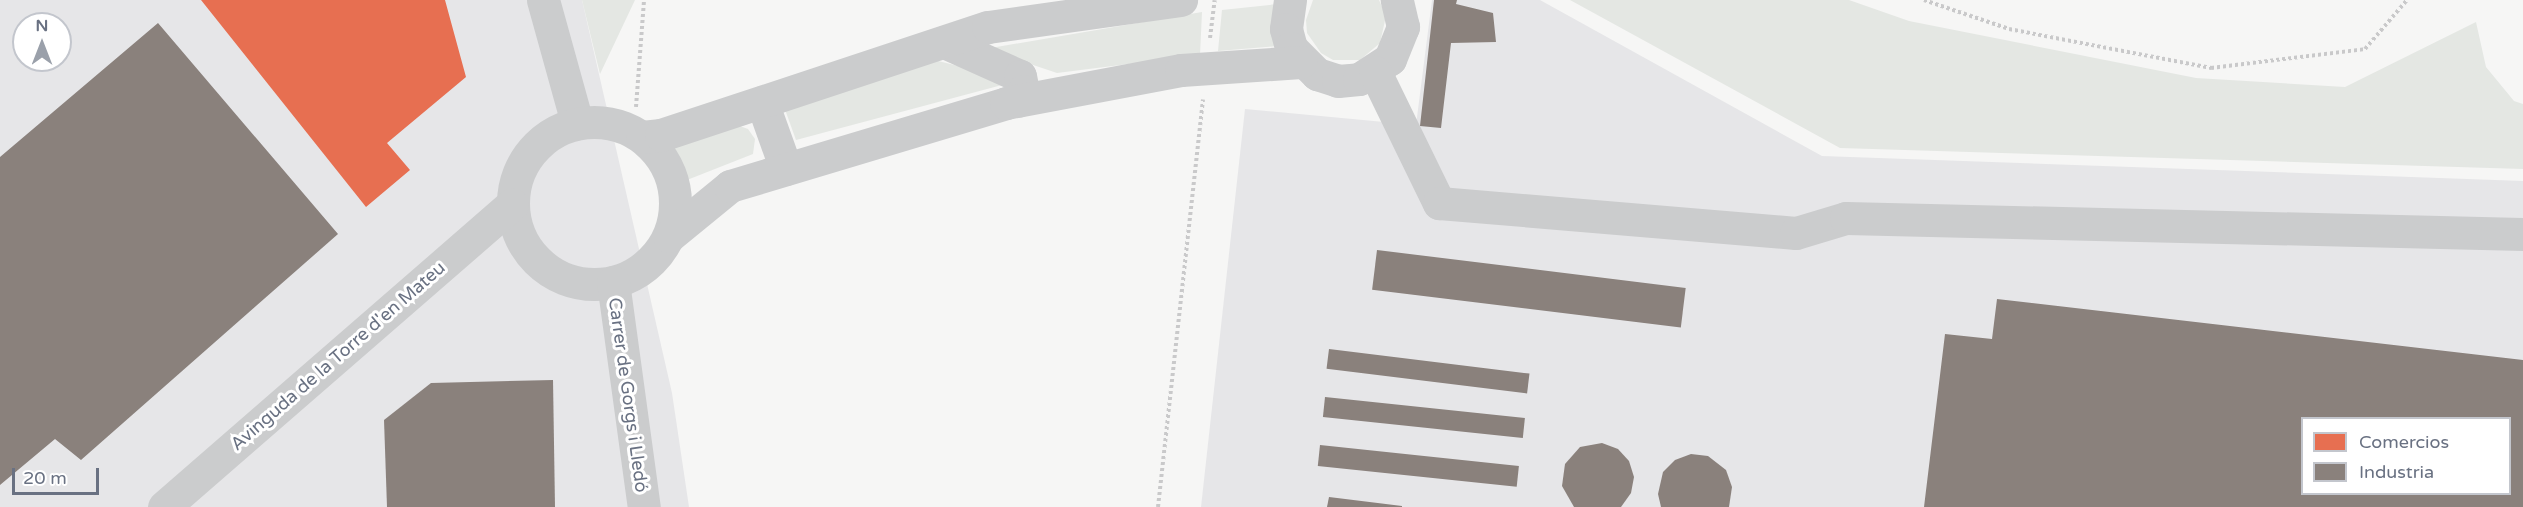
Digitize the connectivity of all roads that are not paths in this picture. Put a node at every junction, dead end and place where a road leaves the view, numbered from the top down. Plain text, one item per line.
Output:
1 (543, 0) edge
2 (1181, 0) edge
3 (1290, 0) edge
4 (1397, 0) edge
5 (944, 42) junction
6 (1301, 62) junction
7 (1375, 72) junction
8 (1018, 100) junction
9 (762, 102) junction
10 (577, 123) junction
11 (638, 135) junction
12 (786, 169) junction
13 (512, 204) junction
14 (2523, 234) edge
15 (669, 236) junction
16 (613, 282) junction
17 (164, 507) edge
18 (644, 507) edge

1 - 10 street
2 - 5 street
3 - 6 street
4 - 7 street
5 - 8 street
5 - 9 street
6 - 7 street
6 - 8 street
7 - 14 street
8 - 12 street
9 - 11 street
9 - 12 street
10 - 11 street
10 - 13 street
11 - 15 street
12 - 15 street
13 - 16 street
13 - 17 street, Avinguda de la Torre d'en Mateu
15 - 16 street
16 - 18 street, Carrer de Gorgs i Lledó

